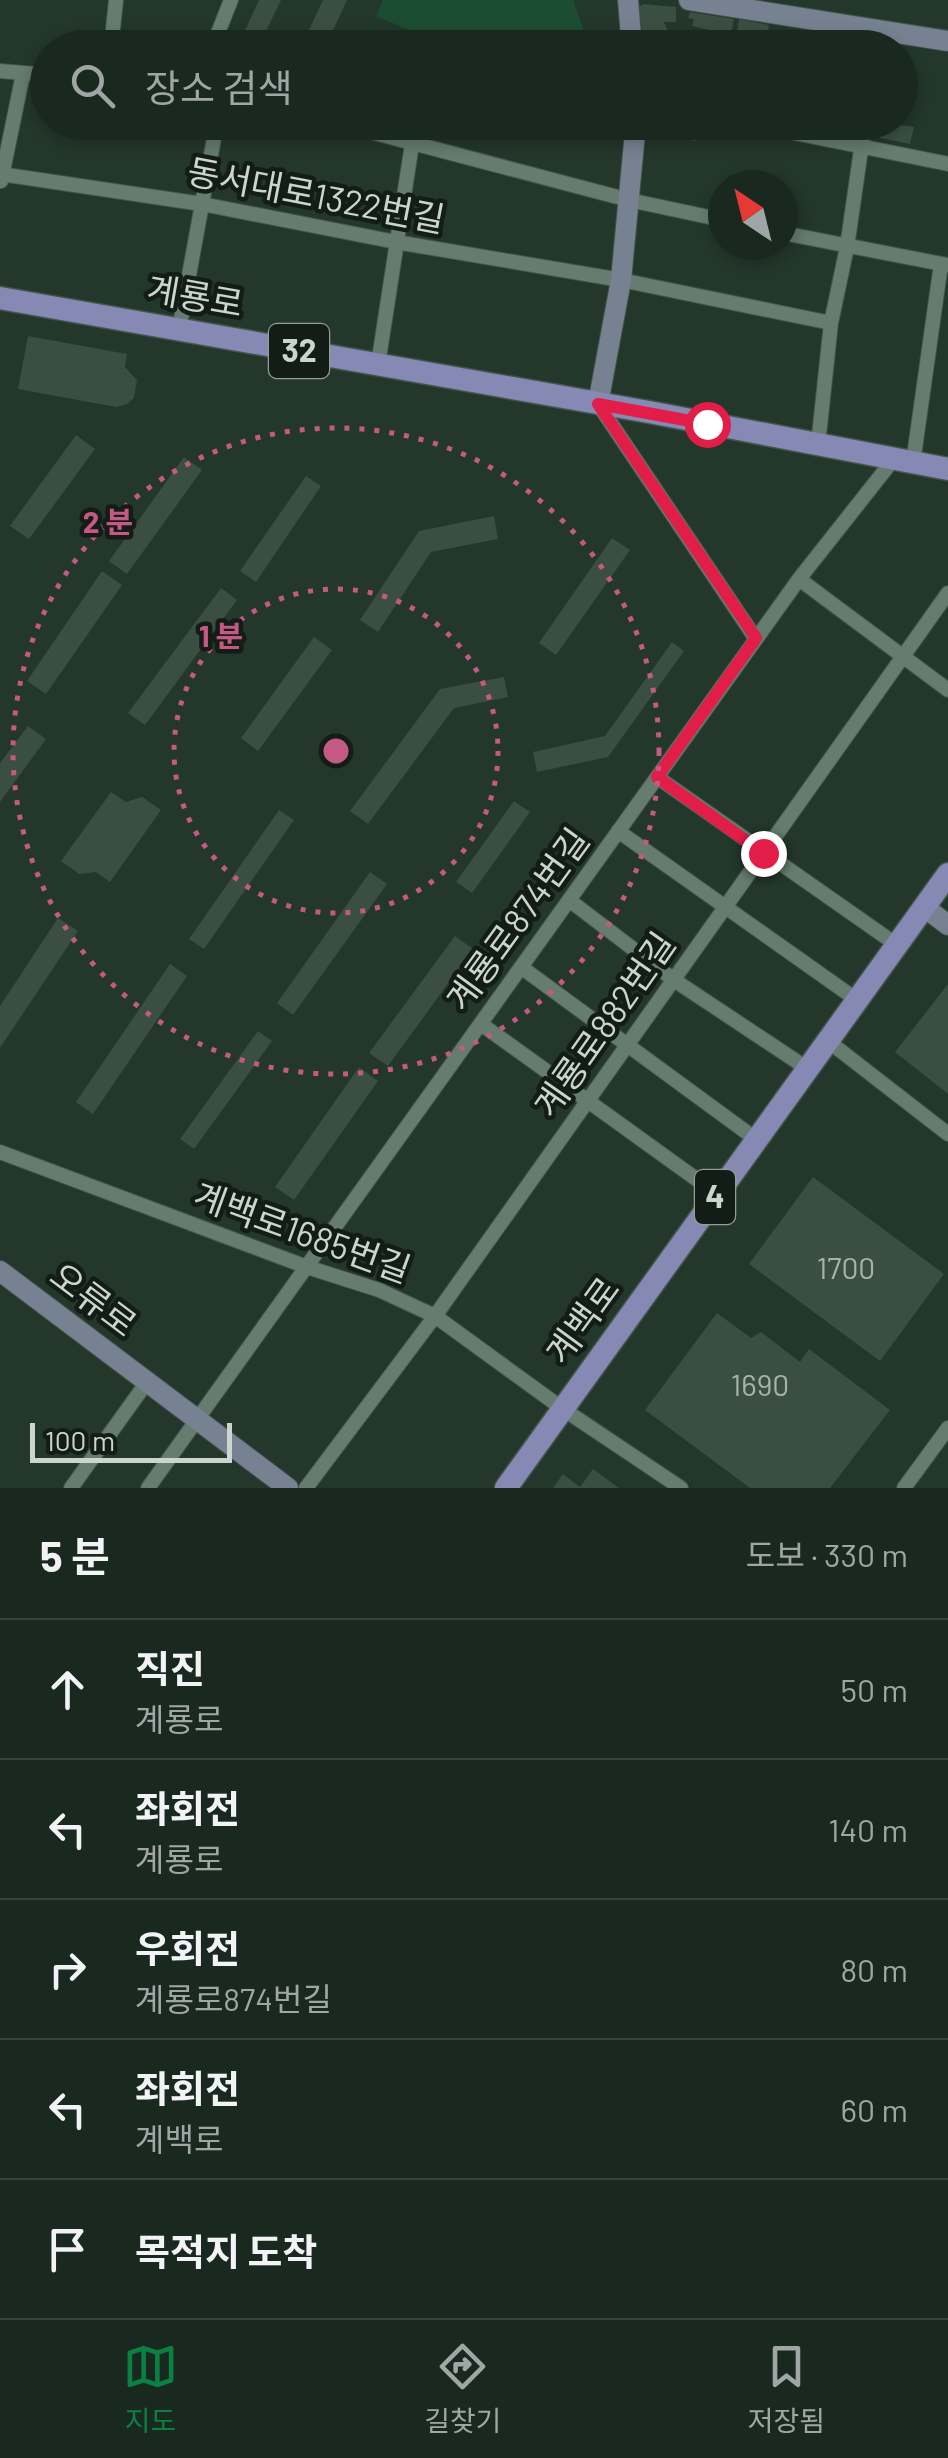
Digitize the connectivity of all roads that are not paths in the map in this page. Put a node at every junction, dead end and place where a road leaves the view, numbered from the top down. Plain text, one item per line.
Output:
1 (116, 0) edge
2 (231, 0) edge
3 (628, 0) edge
4 (689, 0) edge
5 (113, 30) edge
6 (219, 30) edge
7 (630, 30) edge
8 (838, 30) edge
9 (918, 40) edge
10 (948, 41) edge
11 (0, 71) edge
12 (23, 74) junction
13 (30, 74) edge
14 (214, 140) edge
15 (398, 140) edge
16 (634, 140) edge
17 (830, 140) edge
18 (861, 140) edge
19 (412, 144) junction
20 (860, 146) junction
21 (948, 164) edge
22 (1, 177) edge
23 (629, 200) junction
24 (202, 204) junction
25 (708, 217) edge
26 (798, 236) edge
27 (396, 242) junction
28 (847, 247) junction
29 (944, 264) edge
30 (621, 280) junction
31 (0, 298) edge
32 (831, 323) junction
33 (179, 330) junction
34 (378, 365) junction
35 (598, 404) junction
36 (818, 445) junction
37 (903, 462) junction
38 (948, 470) edge
39 (798, 579) junction
40 (948, 593) edge
41 (756, 638) junction
42 (904, 655) junction
43 (948, 690) edge
44 (657, 777) junction
45 (618, 832) junction
46 (763, 853) junction
47 (948, 874) edge
48 (569, 900) junction
49 (725, 907) junction
50 (924, 907) junction
51 (948, 925) edge
52 (896, 945) junction
53 (521, 967) junction
54 (674, 980) junction
55 (857, 1000) junction
56 (481, 1024) junction
57 (828, 1041) junction
58 (628, 1045) junction
59 (808, 1069) junction
60 (588, 1100) junction
61 (948, 1134) edge
62 (756, 1140) junction
63 (0, 1152) edge
64 (717, 1194) junction
65 (307, 1268) junction
66 (0, 1271) edge
67 (435, 1316) junction
68 (147, 1382) junction
69 (563, 1410) junction
70 (196, 1419) junction
71 (948, 1428) edge
72 (943, 1446) edge
73 (71, 1488) edge
74 (148, 1488) edge
75 (288, 1488) edge
76 (306, 1488) edge
77 (506, 1488) edge
78 (681, 1488) edge
79 (904, 1488) edge

1 - 5 street
2 - 6 street
3 - 7 street
4 - 8 street
9 - 10 street
11 - 12 street
12 - 13 street
12 - 22 street
14 - 24 street
15 - 19 street
16 - 23 street
17 - 20 street
18 - 20 street
19 - 23 street
19 - 27 street
20 - 21 street
20 - 28 street
22 - 24 street, 동서대로1322번길
23 - 25 street
23 - 30 street
24 - 27 street, 동서대로1322번길
24 - 33 street
26 - 28 street
27 - 30 street, 동서대로1322번길
27 - 34 street
28 - 29 street
28 - 32 street
29 - 37 street
30 - 32 street, 동서대로1322번길
30 - 35 street
31 - 33 main road, 계룡로 / 32
32 - 36 street
33 - 34 main road, 계룡로 / 32
34 - 35 main road, 계룡로 / 32
35 - 36 main road, 계룡로 / 32
35 - 41 street
36 - 37 main road, 계룡로 / 32
37 - 38 main road, 계룡로 / 32
37 - 39 street, 계룡로874번길
39 - 41 street, 계룡로874번길
39 - 42 street
40 - 42 street, 계룡로882번길
41 - 44 street, 계룡로874번길
42 - 43 street
42 - 46 street, 계룡로882번길
44 - 45 street, 계룡로874번길
44 - 46 street
45 - 48 street, 계룡로874번길
45 - 49 street
46 - 49 street, 계룡로882번길
46 - 52 street
47 - 50 main road, 계백로 / 4
48 - 53 street, 계룡로874번길
48 - 54 street
49 - 54 street, 계룡로882번길
49 - 55 street
50 - 51 street
50 - 52 main road, 계백로 / 4
52 - 55 main road, 계백로 / 4
53 - 56 street, 계룡로874번길
53 - 58 street
54 - 58 street, 계룡로882번길
54 - 59 street
55 - 57 main road, 계백로 / 4
56 - 60 street
56 - 65 street, 계룡로874번길
57 - 59 main road, 계백로 / 4
57 - 61 street
58 - 60 street, 계룡로882번길
58 - 62 street
59 - 62 main road, 계백로 / 4
60 - 64 street
60 - 67 street, 계룡로882번길
62 - 64 main road, 계백로 / 4
63 - 65 street, 계백로1685번길
64 - 69 main road, 계백로 / 4
65 - 67 street, 계백로1685번길
65 - 70 street, 계룡로874번길
66 - 68 street, 오류로
67 - 69 street, 계백로1685번길
67 - 76 street, 계룡로882번길
68 - 70 street, 오류로
68 - 73 street, 오류로
69 - 77 main road, 계백로 / 4
69 - 78 street, 계백로1685번길
70 - 74 street
70 - 75 street, 오류로
71 - 72 street
72 - 79 street

